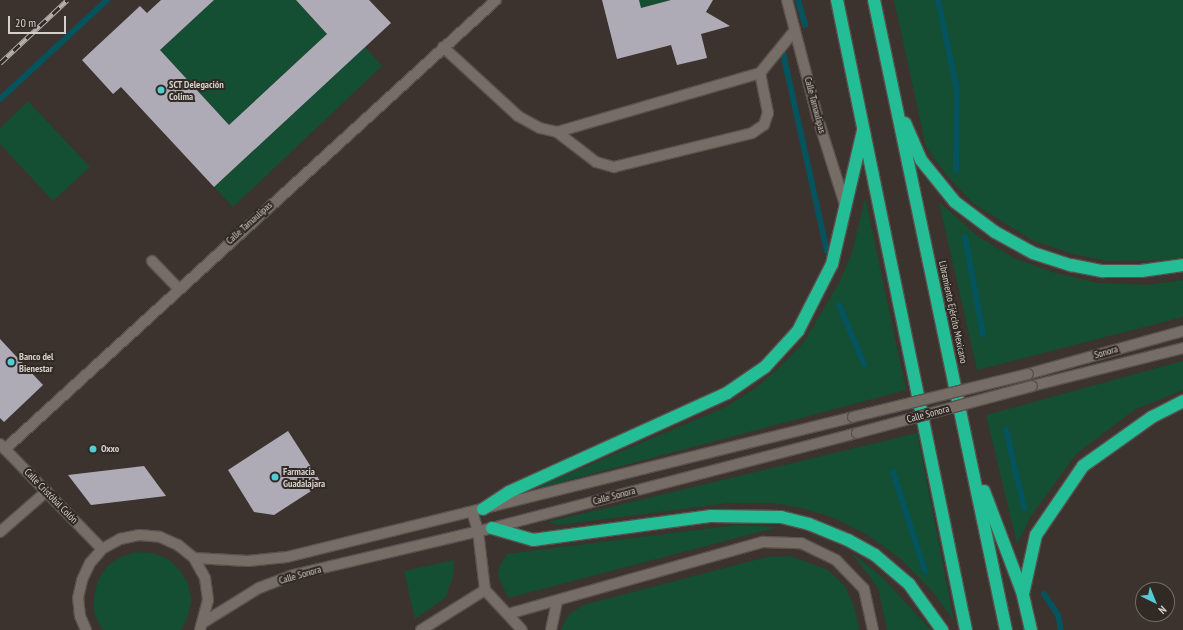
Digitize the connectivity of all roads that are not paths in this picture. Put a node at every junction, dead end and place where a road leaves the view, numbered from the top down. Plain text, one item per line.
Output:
1 (787, 0) edge
2 (837, 0) edge
3 (874, 0) edge
4 (490, 2) edge
5 (795, 30) junction
6 (443, 47) junction
7 (760, 73) junction
8 (894, 97) junction
9 (865, 126) junction
10 (557, 132) junction
11 (847, 210) junction
12 (152, 261) dead end
13 (1183, 265) edge
14 (178, 288) junction
15 (1183, 331) edge
16 (1183, 348) edge
17 (1028, 374) joint
18 (1032, 386) joint
19 (1183, 401) edge
20 (2, 446) edge
21 (970, 456) junction
22 (47, 491) junction
23 (478, 511) junction
24 (492, 528) junction
25 (478, 531) junction
26 (0, 532) edge
27 (102, 549) junction
28 (194, 558) junction
29 (485, 590) junction
30 (1023, 594) junction
31 (557, 600) junction
32 (508, 614) junction
33 (202, 626) edge
34 (86, 630) edge
35 (421, 630) edge
36 (522, 630) edge
37 (552, 630) edge
38 (872, 630) edge
39 (942, 630) edge
40 (966, 630) edge
41 (1006, 630) edge
42 (1031, 630) edge

1 - 5 street, Calle Tamaulipas
2 - 9 highway
3 - 8 highway, Libramiento Ejército Mexicano
4 - 6 street, Calle Tamaulipas
5 - 7 street
5 - 11 street, Calle Tamaulipas
6 - 10 street
6 - 14 street, Calle Tamaulipas
7 - 10 street
7 - 10 street
8 - 13 highway
8 - 21 highway, Libramiento Ejército Mexicano
9 - 11 highway
9 - 40 highway
11 - 23 highway
12 - 14 street
14 - 20 street, Calle Tamaulipas
15 - 17 street, Sonora
16 - 18 street, Sonora
17 - 23 street, Calle Sonora, bridge
18 - 24 street, Calle Sonora, bridge
19 - 30 highway
20 - 22 street, Calle Cristóbal Colón
21 - 30 highway
21 - 41 highway, Libramiento Ejército Mexicano
22 - 26 street
22 - 27 street, Calle Cristóbal Colón
23 - 25 street
23 - 28 street, Calle Sonora
24 - 25 street, Calle Sonora
24 - 39 highway
25 - 29 street
25 - 33 street, Calle Sonora
27 - 28 street, Calle Sonora
27 - 34 street, Calle Sonora
28 - 33 street, Calle Sonora
29 - 32 street
29 - 35 street
30 - 42 highway
31 - 32 street
31 - 37 street
31 - 38 street
32 - 36 street

